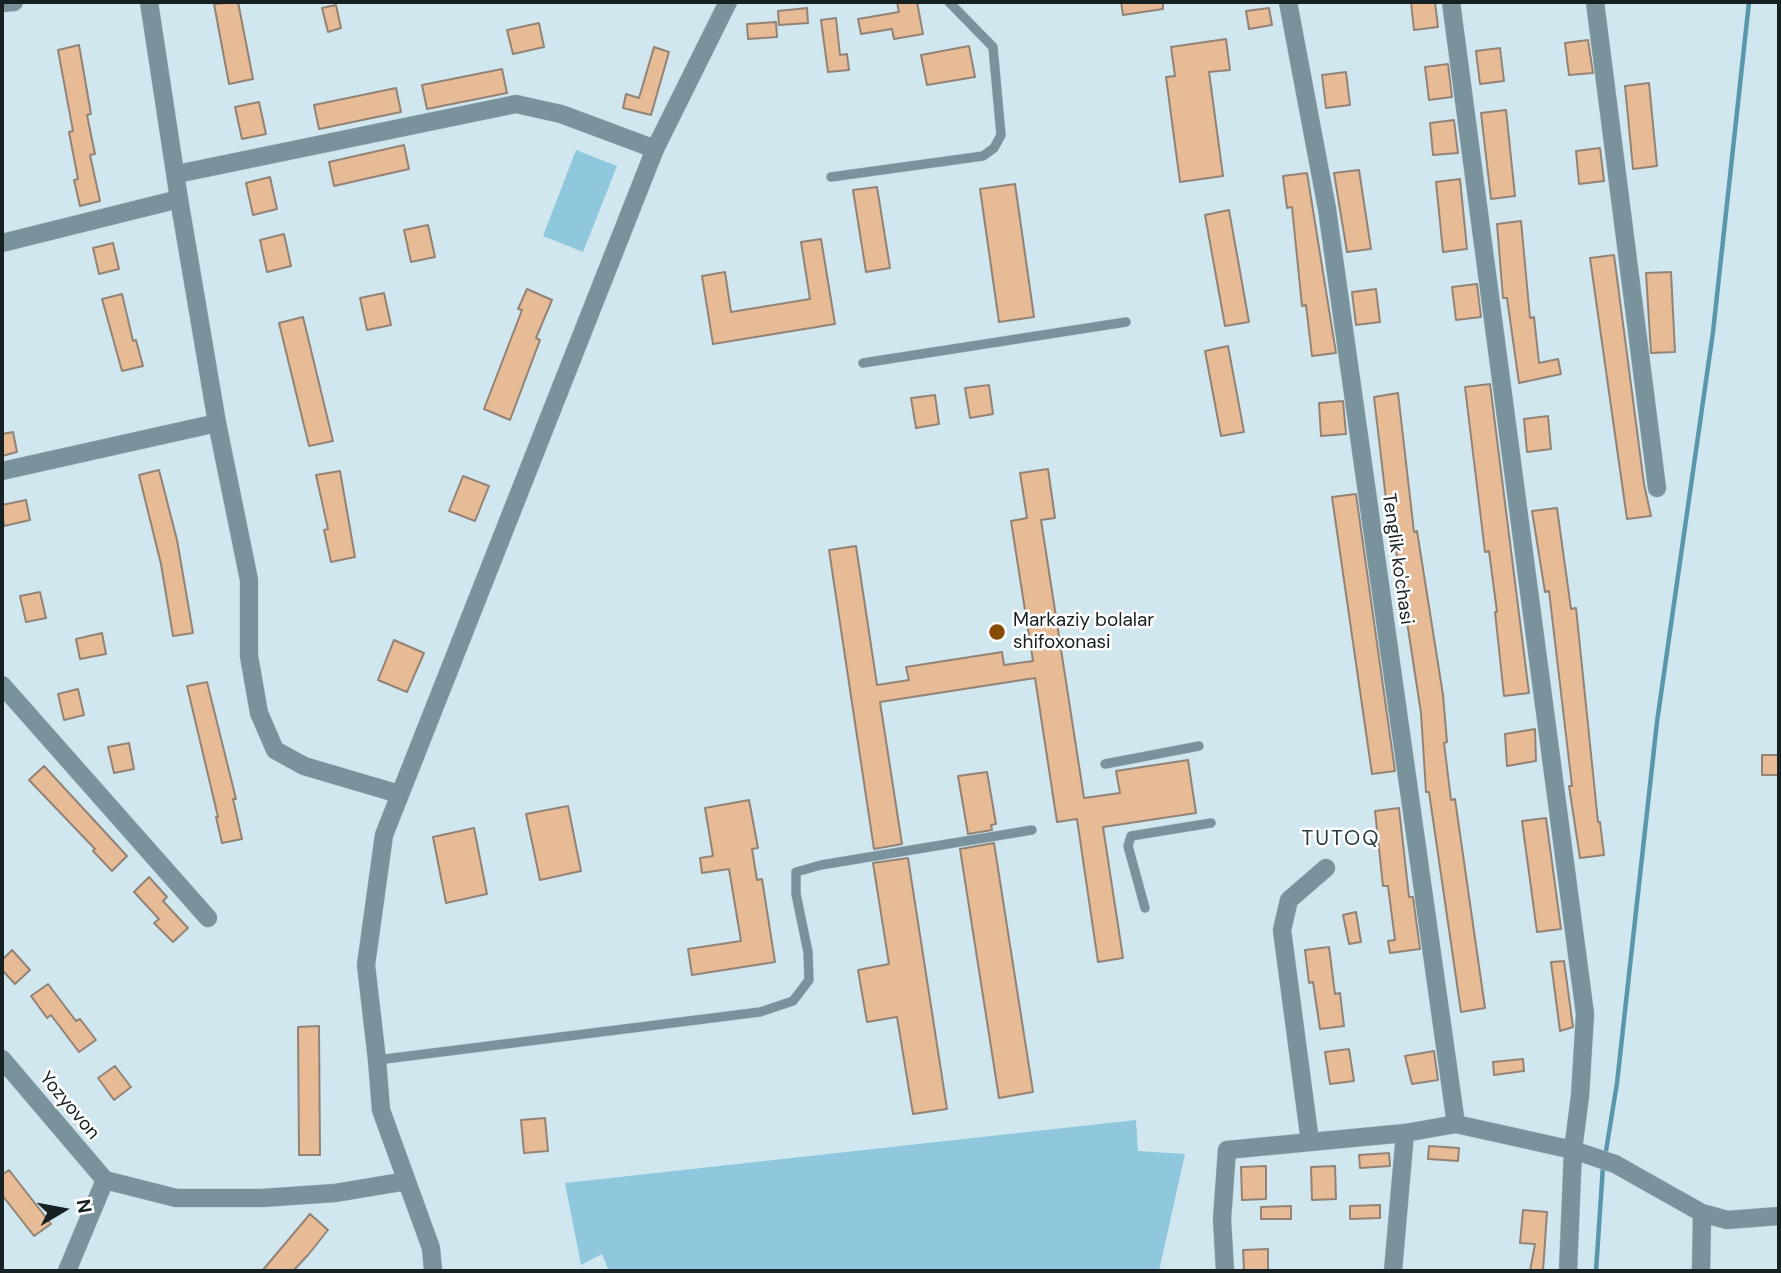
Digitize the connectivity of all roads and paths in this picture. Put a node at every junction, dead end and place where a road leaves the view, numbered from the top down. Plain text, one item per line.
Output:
1 (14, 2) edge
2 (149, 2) edge
3 (728, 2) edge
4 (949, 2) edge
5 (1288, 2) edge
6 (1451, 2) edge
7 (1595, 2) edge
8 (2, 4) edge
9 (655, 149) junction
10 (177, 174) junction
11 (831, 177) dead end
12 (178, 199) junction
13 (2, 243) edge
14 (1126, 322) dead end
15 (863, 363) dead end
16 (217, 423) junction
17 (2, 471) edge
18 (1657, 488) dead end
19 (2, 685) edge
20 (1199, 746) dead end
21 (1105, 764) dead end
22 (399, 794) junction
23 (1211, 823) dead end
24 (1032, 830) dead end
25 (1326, 868) dead end
26 (1145, 908) dead end
27 (208, 918) dead end
28 (2, 1059) edge
29 (377, 1060) junction
30 (1456, 1124) junction
31 (1405, 1133) junction
32 (1310, 1142) junction
33 (1580, 1152) junction
34 (105, 1180) junction
35 (407, 1181) junction
36 (1702, 1213) junction
37 (1779, 1216) edge
38 (67, 1271) edge
39 (433, 1271) edge
40 (1225, 1271) edge
41 (1393, 1271) edge
42 (1568, 1271) edge
43 (1700, 1271) edge

1 - 8 street
2 - 10 street
3 - 9 street
4 - 11 lane
5 - 30 street, Tenglik ko'chasi
6 - 33 street
7 - 18 street
9 - 10 street
9 - 22 street
10 - 12 street
12 - 13 street
12 - 16 street
14 - 15 lane
16 - 17 street
16 - 22 street
19 - 27 street
20 - 21 lane
22 - 29 street
23 - 26 lane
24 - 29 lane
25 - 32 street
28 - 34 street, Yozyovon
29 - 35 street
30 - 31 street
30 - 33 street
31 - 32 street
31 - 41 street
32 - 40 street
33 - 36 street
33 - 42 street
34 - 35 street
34 - 38 street
35 - 39 street
36 - 37 street
36 - 43 street

